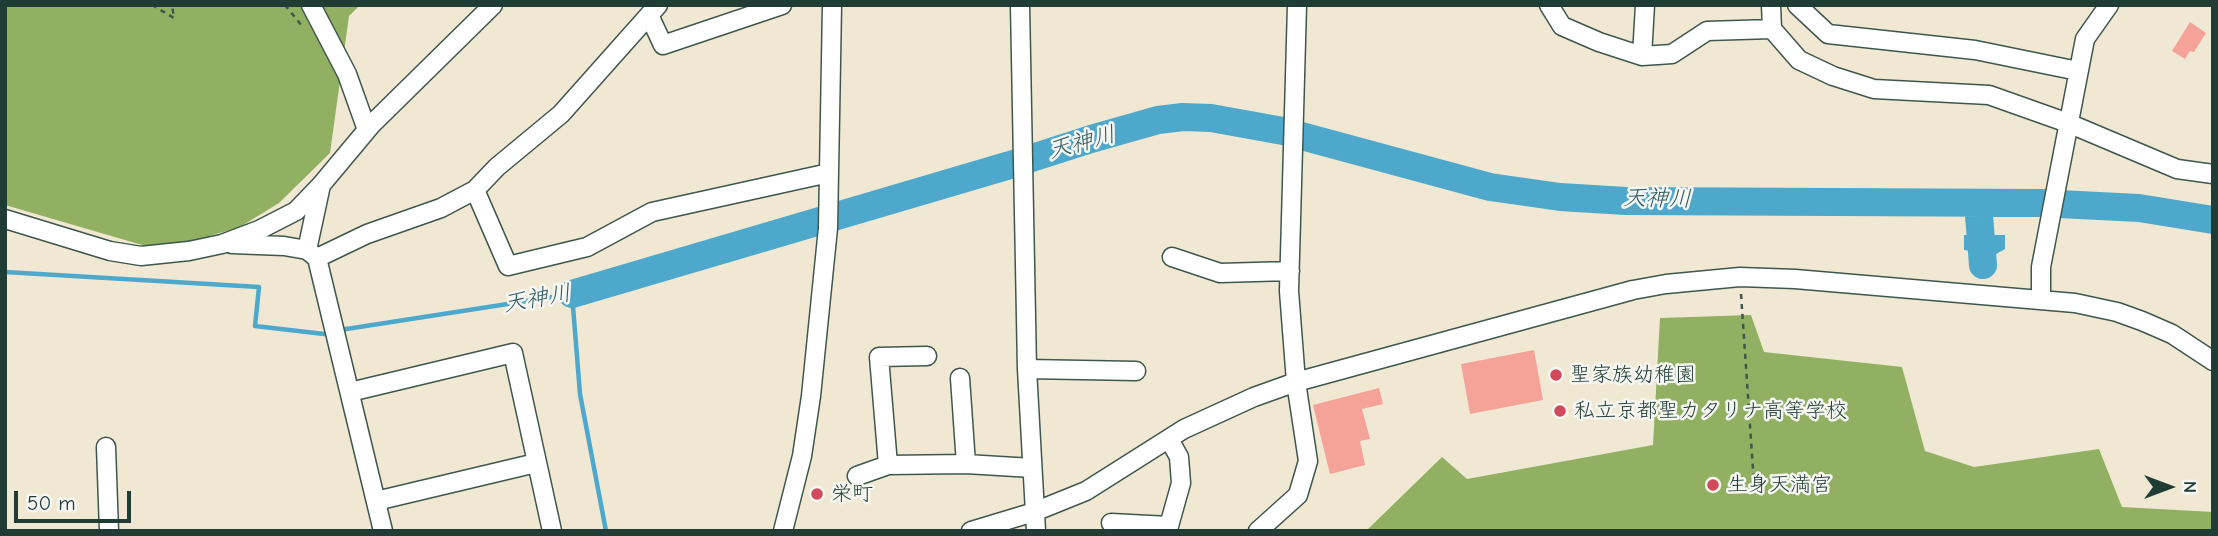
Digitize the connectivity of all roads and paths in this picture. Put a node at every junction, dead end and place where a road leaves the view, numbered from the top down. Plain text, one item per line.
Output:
1 (152, 5) edge
2 (172, 5) edge
3 (311, 5) edge
4 (493, 5) edge
5 (782, 5) edge
6 (832, 5) edge
7 (1020, 5) edge
8 (1297, 5) edge
9 (1549, 5) edge
10 (1646, 5) edge
11 (1771, 5) edge
12 (2103, 7) edge
13 (1804, 8) edge
14 (654, 10) edge
15 (1772, 29) junction
16 (1642, 56) junction
17 (2078, 71) junction
18 (2068, 123) junction
19 (367, 130) junction
20 (829, 173) junction
21 (2213, 174) edge
22 (321, 185) junction
23 (475, 190) junction
24 (5, 219) edge
25 (222, 244) junction
26 (312, 254) junction
27 (1172, 257) dead end
28 (1290, 271) junction
29 (1740, 277) junction
30 (2041, 299) junction
31 (927, 356) dead end
32 (2213, 360) edge
33 (1027, 369) junction
34 (1136, 372) dead end
35 (960, 379) dead end
36 (1296, 382) junction
37 (350, 392) junction
38 (1169, 439) junction
39 (106, 447) dead end
40 (536, 463) junction
41 (966, 464) junction
42 (888, 465) junction
43 (1032, 468) junction
44 (857, 476) dead end
45 (1754, 484) dead end
46 (376, 501) junction
47 (1034, 512) junction
48 (1111, 523) dead end
49 (1148, 528) edge
50 (109, 531) edge
51 (383, 531) edge
52 (552, 531) edge
53 (783, 531) edge
54 (971, 531) edge
55 (1036, 531) edge
56 (1258, 531) edge

1 - 2 path
3 - 19 street
4 - 19 street
5 - 14 street
6 - 20 street
7 - 33 street
8 - 28 street
9 - 16 street
10 - 16 street
11 - 15 street
12 - 17 street
13 - 17 street
14 - 23 street
15 - 16 street
15 - 18 street
17 - 18 street
18 - 21 street
18 - 30 street
19 - 22 street
20 - 23 street
20 - 53 street
22 - 25 street
22 - 26 street
23 - 26 street
24 - 25 street
25 - 26 street
26 - 37 street
27 - 28 street
28 - 36 street
29 - 30 street
29 - 36 street
29 - 45 path
30 - 32 street
31 - 42 street
33 - 34 street
33 - 43 street
35 - 41 street
36 - 38 street
36 - 56 street
37 - 40 street
37 - 46 street
38 - 47 street
38 - 49 street
39 - 50 street
40 - 46 street
40 - 52 street
41 - 42 street
41 - 43 street
42 - 44 street
43 - 47 street
46 - 51 street
47 - 54 street
47 - 55 street
48 - 49 street

